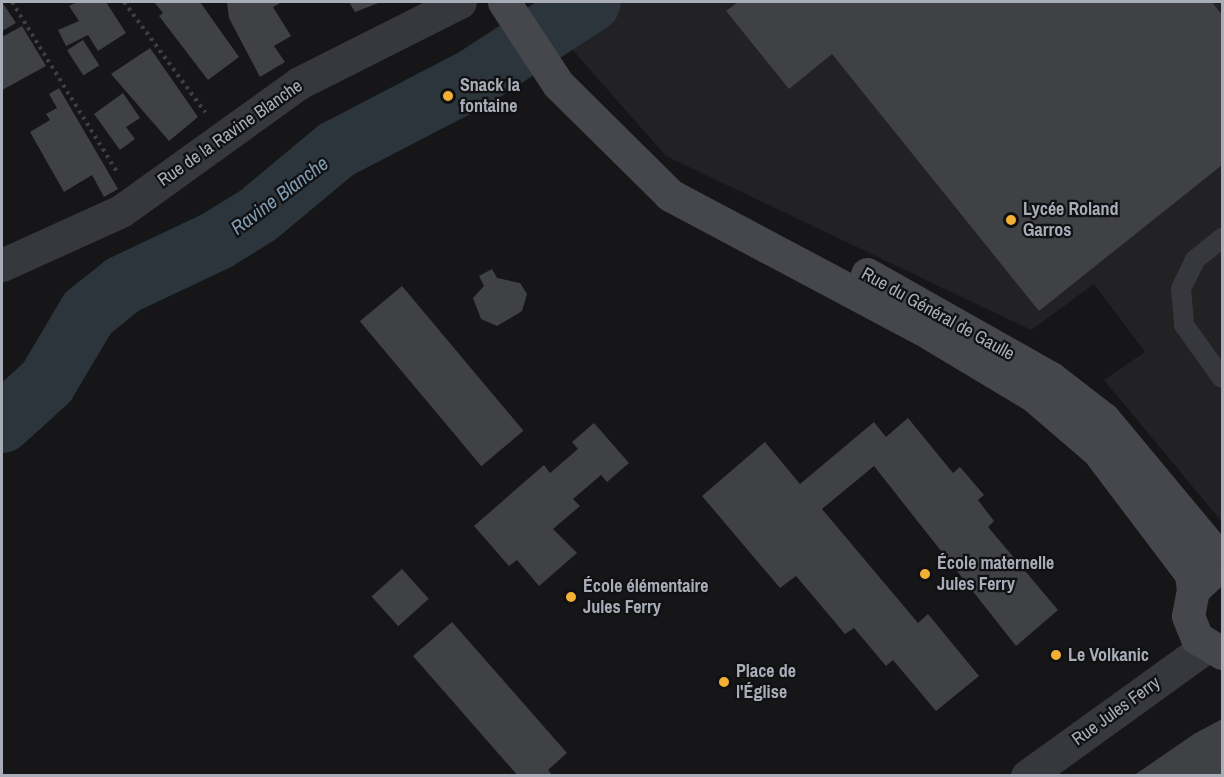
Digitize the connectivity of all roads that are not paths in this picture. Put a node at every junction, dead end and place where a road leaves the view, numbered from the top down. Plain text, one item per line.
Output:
1 (460, 2) edge
2 (505, 3) edge
3 (604, 132) junction
4 (1222, 238) edge
5 (2, 265) edge
6 (1222, 378) edge
7 (1222, 561) edge
8 (1222, 569) edge
9 (1193, 590) junction
10 (1214, 650) edge
11 (1027, 776) edge

1 - 5 street, Rue de la Ravine Blanche
2 - 3 main road, Rue du Général de Gaulle
3 - 7 main road, Rue du Général de Gaulle
3 - 9 main road, Rue du Général de Gaulle
4 - 6 lane
8 - 9 main road
9 - 10 main road
10 - 11 street, Rue Jules Ferry

